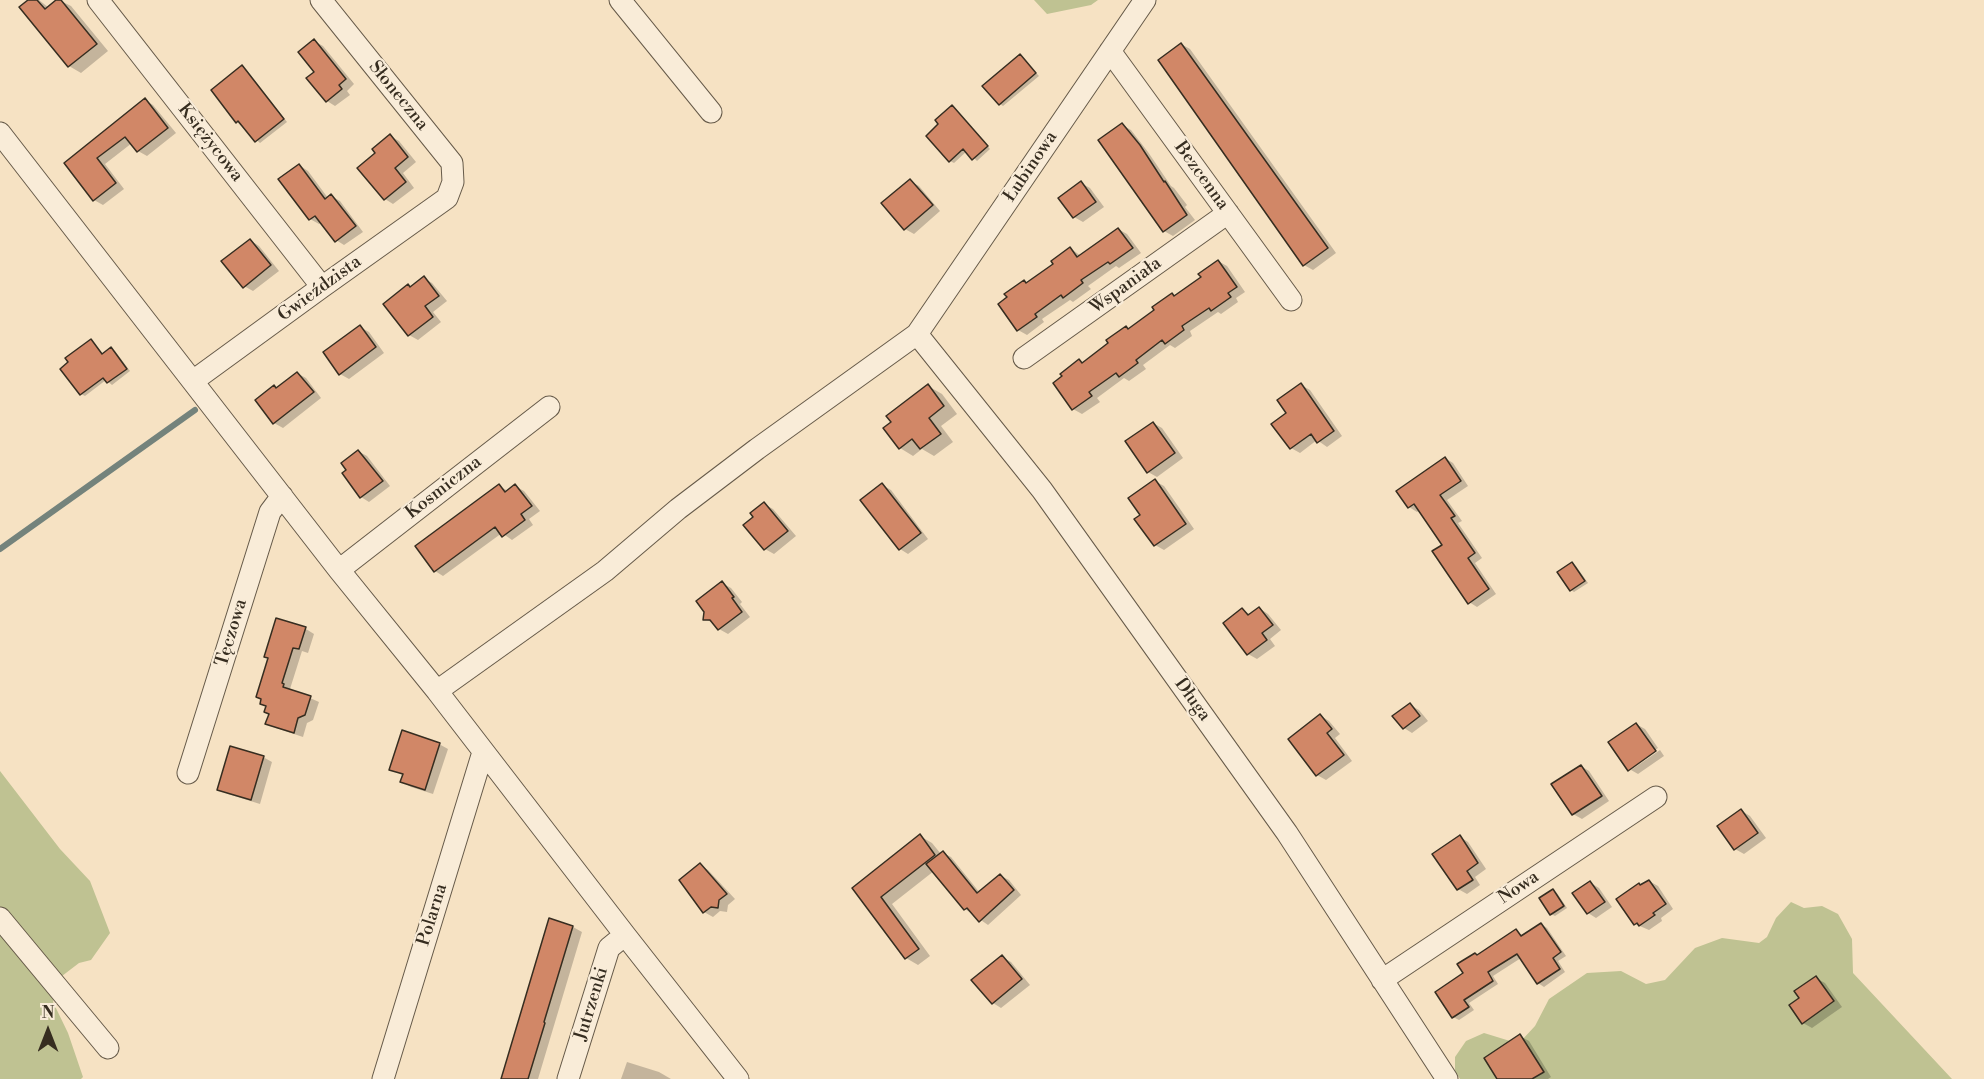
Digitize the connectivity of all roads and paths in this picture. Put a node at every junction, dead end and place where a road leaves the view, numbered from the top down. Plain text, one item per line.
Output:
1 (98, 0) edge
2 (321, 0) edge
3 (620, 0) edge
4 (1145, 0) edge
5 (1110, 51) junction
6 (711, 112) dead end
7 (0, 133) edge
8 (447, 198) joint
9 (1228, 213) junction
10 (322, 287) junction
11 (1291, 300) dead end
12 (916, 334) junction
13 (1024, 358) dead end
14 (193, 381) junction
15 (549, 407) dead end
16 (282, 496) junction
17 (339, 570) junction
18 (436, 691) junction
19 (483, 752) junction
20 (188, 773) dead end
21 (1656, 797) dead end
22 (0, 918) edge
23 (625, 936) junction
24 (1382, 980) junction
25 (108, 1048) dead end
26 (384, 1079) edge
27 (568, 1079) edge
28 (738, 1079) edge
29 (1447, 1079) edge

1 - 10 street, Księżycowa
2 - 8 street, Słoneczna
3 - 6 street
4 - 5 street, Łubinowa
5 - 9 street, Bezcenna
5 - 12 street, Łubinowa
7 - 14 street
8 - 10 street, Gwieździsta
9 - 11 street, Bezcenna
9 - 13 street, Wspaniała
10 - 14 street, Gwieździsta
12 - 18 street, Łubinowa
12 - 24 street, Długa
14 - 16 street
15 - 17 street, Kosmiczna
16 - 17 street
16 - 20 street, Tęczowa
17 - 18 street
18 - 19 street
19 - 23 street
19 - 26 street, Polarna
21 - 24 street, Nowa
22 - 25 street
23 - 27 street, Jutrzenki
23 - 28 street
24 - 29 street, Długa

